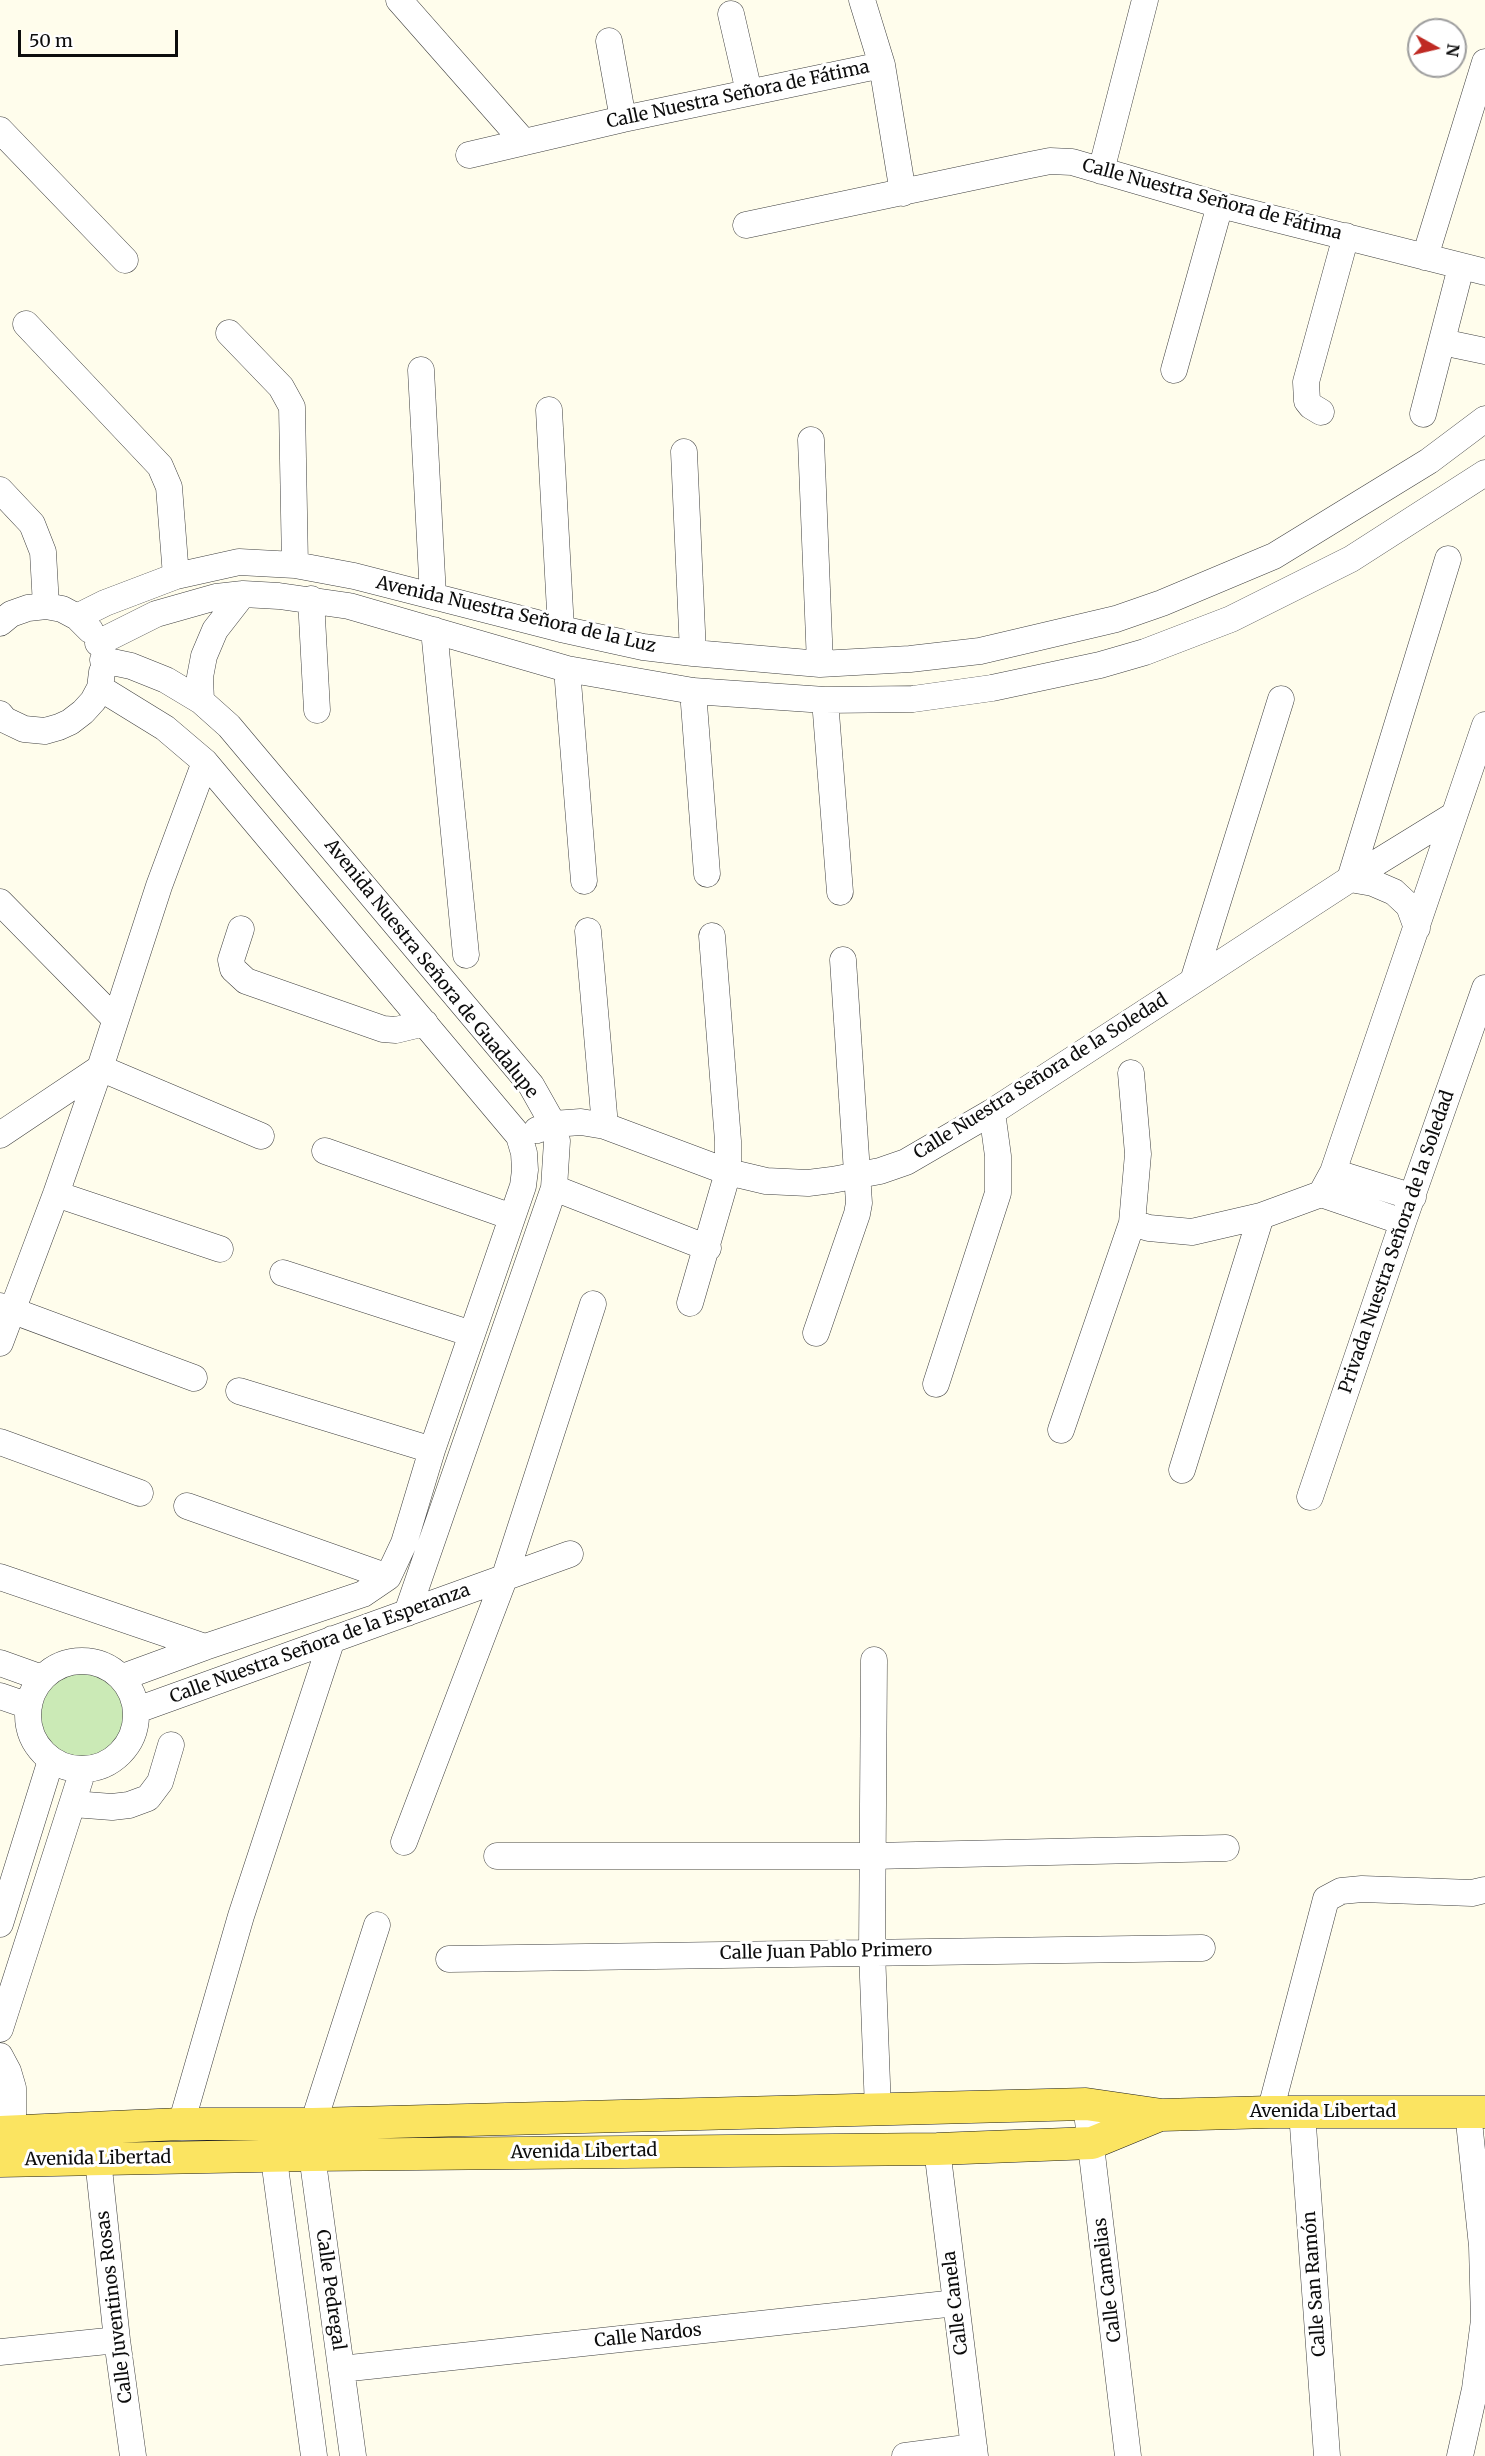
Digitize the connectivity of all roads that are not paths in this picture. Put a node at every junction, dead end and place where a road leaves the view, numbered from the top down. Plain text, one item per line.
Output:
1 (399, 0) edge
2 (862, 0) edge
3 (1145, 0) edge
4 (731, 14) dead end
5 (609, 41) dead end
6 (1485, 62) edge
7 (882, 65) junction
8 (749, 92) junction
9 (623, 119) junction
10 (0, 130) edge
11 (524, 142) junction
12 (469, 155) dead end
13 (1101, 171) junction
14 (903, 193) junction
15 (1220, 205) junction
16 (746, 225) dead end
17 (1346, 236) junction
18 (1425, 257) junction
19 (125, 260) dead end
20 (1473, 269) edge
21 (26, 324) dead end
22 (229, 333) dead end
23 (1442, 342) junction
24 (1485, 351) edge
25 (421, 370) dead end
26 (1174, 370) dead end
27 (549, 410) dead end
28 (1321, 412) dead end
29 (1423, 414) dead end
30 (1485, 419) edge
31 (811, 440) dead end
32 (684, 452) dead end
33 (1485, 473) edge
34 (0, 490) edge
35 (1328, 524) junction
36 (1351, 559) junction
37 (1448, 559) dead end
38 (295, 565) junction
39 (176, 576) junction
40 (243, 594) junction
41 (433, 596) junction
42 (311, 599) junction
43 (46, 606) junction
44 (4, 613) edge
45 (77, 617) junction
46 (561, 629) junction
47 (434, 630) junction
48 (101, 652) junction
49 (693, 653) junction
50 (820, 664) junction
51 (567, 669) junction
52 (100, 688) junction
53 (693, 691) junction
54 (1281, 699) dead end
55 (825, 700) junction
56 (201, 701) junction
57 (317, 710) dead end
58 (0, 714) edge
59 (1485, 725) edge
60 (205, 762) junction
61 (1454, 815) junction
62 (707, 874) dead end
63 (1350, 879) junction
64 (584, 881) dead end
65 (840, 892) dead end
66 (0, 902) edge
67 (1417, 928) junction
68 (241, 929) dead end
69 (588, 931) dead end
70 (712, 936) dead end
71 (466, 955) dead end
72 (843, 960) dead end
73 (1193, 981) junction
74 (1485, 988) edge
75 (114, 1019) junction
76 (425, 1023) junction
77 (100, 1068) junction
78 (1131, 1073) dead end
79 (992, 1112) junction
80 (553, 1124) junction
81 (605, 1126) junction
82 (0, 1135) edge
83 (261, 1136) dead end
84 (519, 1136) junction
85 (325, 1151) dead end
86 (729, 1172) junction
87 (859, 1176) junction
88 (1327, 1183) junction
89 (554, 1188) junction
90 (56, 1194) junction
91 (1413, 1197) junction
92 (1261, 1216) junction
93 (512, 1217) junction
94 (1403, 1222) junction
95 (1132, 1223) junction
96 (708, 1248) junction
97 (220, 1250) dead end
98 (283, 1273) dead end
99 (592, 1304) dead end
100 (690, 1304) dead end
101 (6, 1308) edge
102 (816, 1333) dead end
103 (472, 1334) junction
104 (0, 1343) edge
105 (194, 1378) dead end
106 (936, 1384) dead end
107 (240, 1391) dead end
108 (1061, 1430) dead end
109 (0, 1442) edge
110 (432, 1450) junction
111 (1182, 1470) dead end
112 (140, 1493) dead end
113 (1310, 1497) dead end
114 (187, 1506) dead end
115 (570, 1554) dead end
116 (0, 1577) edge
117 (388, 1577) junction
118 (504, 1579) junction
119 (407, 1612) junction
120 (332, 1640) junction
121 (205, 1647) junction
122 (874, 1660) dead end
123 (0, 1663) edge
124 (123, 1677) junction
125 (42, 1678) junction
126 (0, 1696) edge
127 (29, 1706) junction
128 (137, 1710) junction
129 (171, 1745) dead end
130 (51, 1760) junction
131 (84, 1770) junction
132 (73, 1804) junction
133 (404, 1842) dead end
134 (1226, 1848) dead end
135 (497, 1856) dead end
136 (873, 1856) junction
137 (1485, 1890) edge
138 (0, 1924) edge
139 (377, 1925) dead end
140 (1202, 1948) dead end
141 (872, 1952) junction
142 (449, 1959) dead end
143 (0, 2029) edge
144 (0, 2056) edge
145 (1086, 2104) junction
146 (878, 2110) junction
147 (1270, 2112) junction
148 (1302, 2112) junction
149 (1476, 2112) edge
150 (1162, 2115) junction
151 (181, 2124) junction
152 (313, 2124) junction
153 (270, 2125) junction
154 (6, 2132) edge
155 (1092, 2143) junction
156 (937, 2149) junction
157 (312, 2155) junction
158 (273, 2157) junction
159 (98, 2159) junction
160 (0, 2161) edge
161 (956, 2303) junction
162 (1485, 2320) edge
163 (117, 2340) junction
164 (0, 2352) edge
165 (341, 2369) junction
166 (1480, 2392) edge
167 (974, 2451) edge
168 (133, 2456) edge
169 (314, 2456) edge
170 (353, 2456) edge
171 (905, 2456) edge
172 (1128, 2456) edge
173 (1328, 2456) edge
174 (1460, 2456) edge

1 - 11 street
2 - 7 street
3 - 13 street
4 - 8 street
5 - 9 street
6 - 18 street
7 - 8 street, Calle Nuestra Señora de Fátima
7 - 14 street, Calle Nuestra Señora de Fátima
8 - 9 street, Calle Nuestra Señora de Fátima
9 - 11 street, Calle Nuestra Señora de Fátima
10 - 19 street
11 - 12 street, Calle Nuestra Señora de Fátima
13 - 14 street, Calle Nuestra Señora de Fátima
13 - 15 street, Calle Nuestra Señora de Fátima
14 - 16 street
15 - 17 street, Calle Nuestra Señora de Fátima
15 - 26 street
17 - 18 street, Calle Nuestra Señora de Fátima
17 - 28 street
18 - 20 street, Calle Nuestra Señora de Fátima
20 - 23 street
21 - 39 street
22 - 38 street
23 - 24 street
23 - 29 street
25 - 41 street
27 - 46 street
30 - 35 street, Avenida Nuestra Señora de la Luz
31 - 50 street
32 - 49 street
33 - 36 street, Avenida Nuestra Señora de la Luz
34 - 43 street
35 - 36 street
35 - 50 street, Avenida Nuestra Señora de la Luz
36 - 55 street, Avenida Nuestra Señora de la Luz
37 - 63 street
38 - 39 street, Avenida Nuestra Señora de la Luz
38 - 41 street, Avenida Nuestra Señora de la Luz
39 - 45 street, Avenida Nuestra Señora de la Luz
40 - 42 street, Avenida Nuestra Señora de la Luz
40 - 48 street, Avenida Nuestra Señora de la Luz
40 - 56 street
41 - 46 street, Avenida Nuestra Señora de la Luz
42 - 47 street, Avenida Nuestra Señora de la Luz
42 - 57 street
43 - 44 street
43 - 45 street
45 - 48 street
46 - 49 street, Avenida Nuestra Señora de la Luz
47 - 51 street, Avenida Nuestra Señora de la Luz
47 - 71 street
48 - 52 street
48 - 56 street, Avenida Nuestra Señora de Guadalupe
49 - 50 street, Avenida Nuestra Señora de la Luz
51 - 53 street, Avenida Nuestra Señora de la Luz
51 - 64 street
52 - 58 street
52 - 60 street, Avenida Nuestra Señora de Guadalupe
53 - 55 street, Avenida Nuestra Señora de la Luz
53 - 62 street
54 - 73 street
55 - 65 street
56 - 80 street, Avenida Nuestra Señora de Guadalupe
59 - 61 street
60 - 75 street
60 - 76 street, Avenida Nuestra Señora de Guadalupe
61 - 63 street, Calle Nuestra Señora de la Soledad
61 - 67 street
63 - 67 street
63 - 73 street, Calle Nuestra Señora de la Soledad
66 - 75 street
67 - 88 street
68 - 76 street
69 - 81 street
70 - 86 street
72 - 87 street
73 - 79 street, Calle Nuestra Señora de la Soledad
74 - 91 street, Privada Nuestra Señora de la Soledad
75 - 77 street
76 - 84 street, Avenida Nuestra Señora de Guadalupe
77 - 82 street
77 - 83 street
77 - 90 street
78 - 95 street
79 - 87 street, Calle Nuestra Señora de la Soledad
79 - 106 street
80 - 81 street, Calle Nuestra Señora de la Soledad
80 - 84 street, Calle Nuestra Señora de la Soledad
80 - 89 street, Avenida Nuestra Señora de Guadalupe
81 - 86 street, Calle Nuestra Señora de la Soledad
84 - 93 street, Avenida Nuestra Señora de Guadalupe
85 - 93 street
86 - 87 street, Calle Nuestra Señora de la Soledad
86 - 96 street
87 - 102 street
88 - 91 street
88 - 92 street
88 - 94 street
89 - 96 street
89 - 119 street, Avenida Nuestra Señora de Guadalupe
90 - 97 street
90 - 101 street
91 - 94 street, Privada Nuestra Señora de la Soledad
92 - 95 street
92 - 111 street
93 - 103 street, Avenida Nuestra Señora de Guadalupe
94 - 113 street, Privada Nuestra Señora de la Soledad
95 - 108 street
96 - 100 street
98 - 103 street
99 - 118 street, Calle Nuestra Señora de la Esperanza
101 - 104 street
101 - 105 street
103 - 110 street, Avenida Nuestra Señora de Guadalupe
107 - 110 street
109 - 112 street
110 - 117 street, Avenida Nuestra Señora de Guadalupe
114 - 117 street
115 - 118 street, Calle Nuestra Señora de la Esperanza
116 - 121 street
117 - 121 street, Calle Nuestra Señora de la Esperanza
118 - 119 street, Calle Nuestra Señora de la Esperanza
118 - 133 street, Calle Nuestra Señora de la Esperanza
119 - 120 street, Calle Nuestra Señora de la Esperanza
120 - 128 street, Calle Nuestra Señora de la Esperanza
120 - 151 street
121 - 124 street, Calle Nuestra Señora de la Esperanza
122 - 136 street
123 - 125 street
124 - 125 street
124 - 128 street
125 - 127 street
126 - 127 street
127 - 130 street
128 - 131 street
129 - 132 street
130 - 131 street
130 - 138 street
131 - 132 street
132 - 143 street
134 - 136 street
135 - 136 street
136 - 141 street
137 - 147 street
139 - 152 street
140 - 141 street, Calle Juan Pablo Primero
141 - 142 street, Calle Juan Pablo Primero
141 - 146 street
144 - 154 street
145 - 146 main road, Avenida Libertad
145 - 150 main road, Avenida Libertad
145 - 155 street, Calle Camelias
146 - 152 main road, Avenida Libertad
147 - 148 main road, Avenida Libertad
147 - 150 main road, Avenida Libertad
148 - 149 main road, Avenida Libertad
148 - 173 street, Calle San Ramón
149 - 162 street
150 - 155 main road, Avenida Libertad
151 - 153 main road, Avenida Libertad
151 - 154 main road, Avenida Libertad
152 - 153 main road, Avenida Libertad
152 - 157 street, Calle Pedregal
153 - 158 street
155 - 156 main road, Avenida Libertad
155 - 172 street, Calle Camelias
156 - 157 main road, Avenida Libertad
156 - 161 street, Calle Canela
157 - 158 main road, Avenida Libertad
157 - 165 street, Calle Pedregal
158 - 159 main road, Avenida Libertad
158 - 169 street
159 - 160 main road, Avenida Libertad
159 - 163 street, Calle Juventinos Rosas
161 - 165 street, Calle Nardos
161 - 167 street, Calle Canela
162 - 166 street
163 - 164 street
163 - 168 street, Calle Juventinos Rosas
165 - 170 street, Calle Pedregal
166 - 174 street
167 - 171 street

